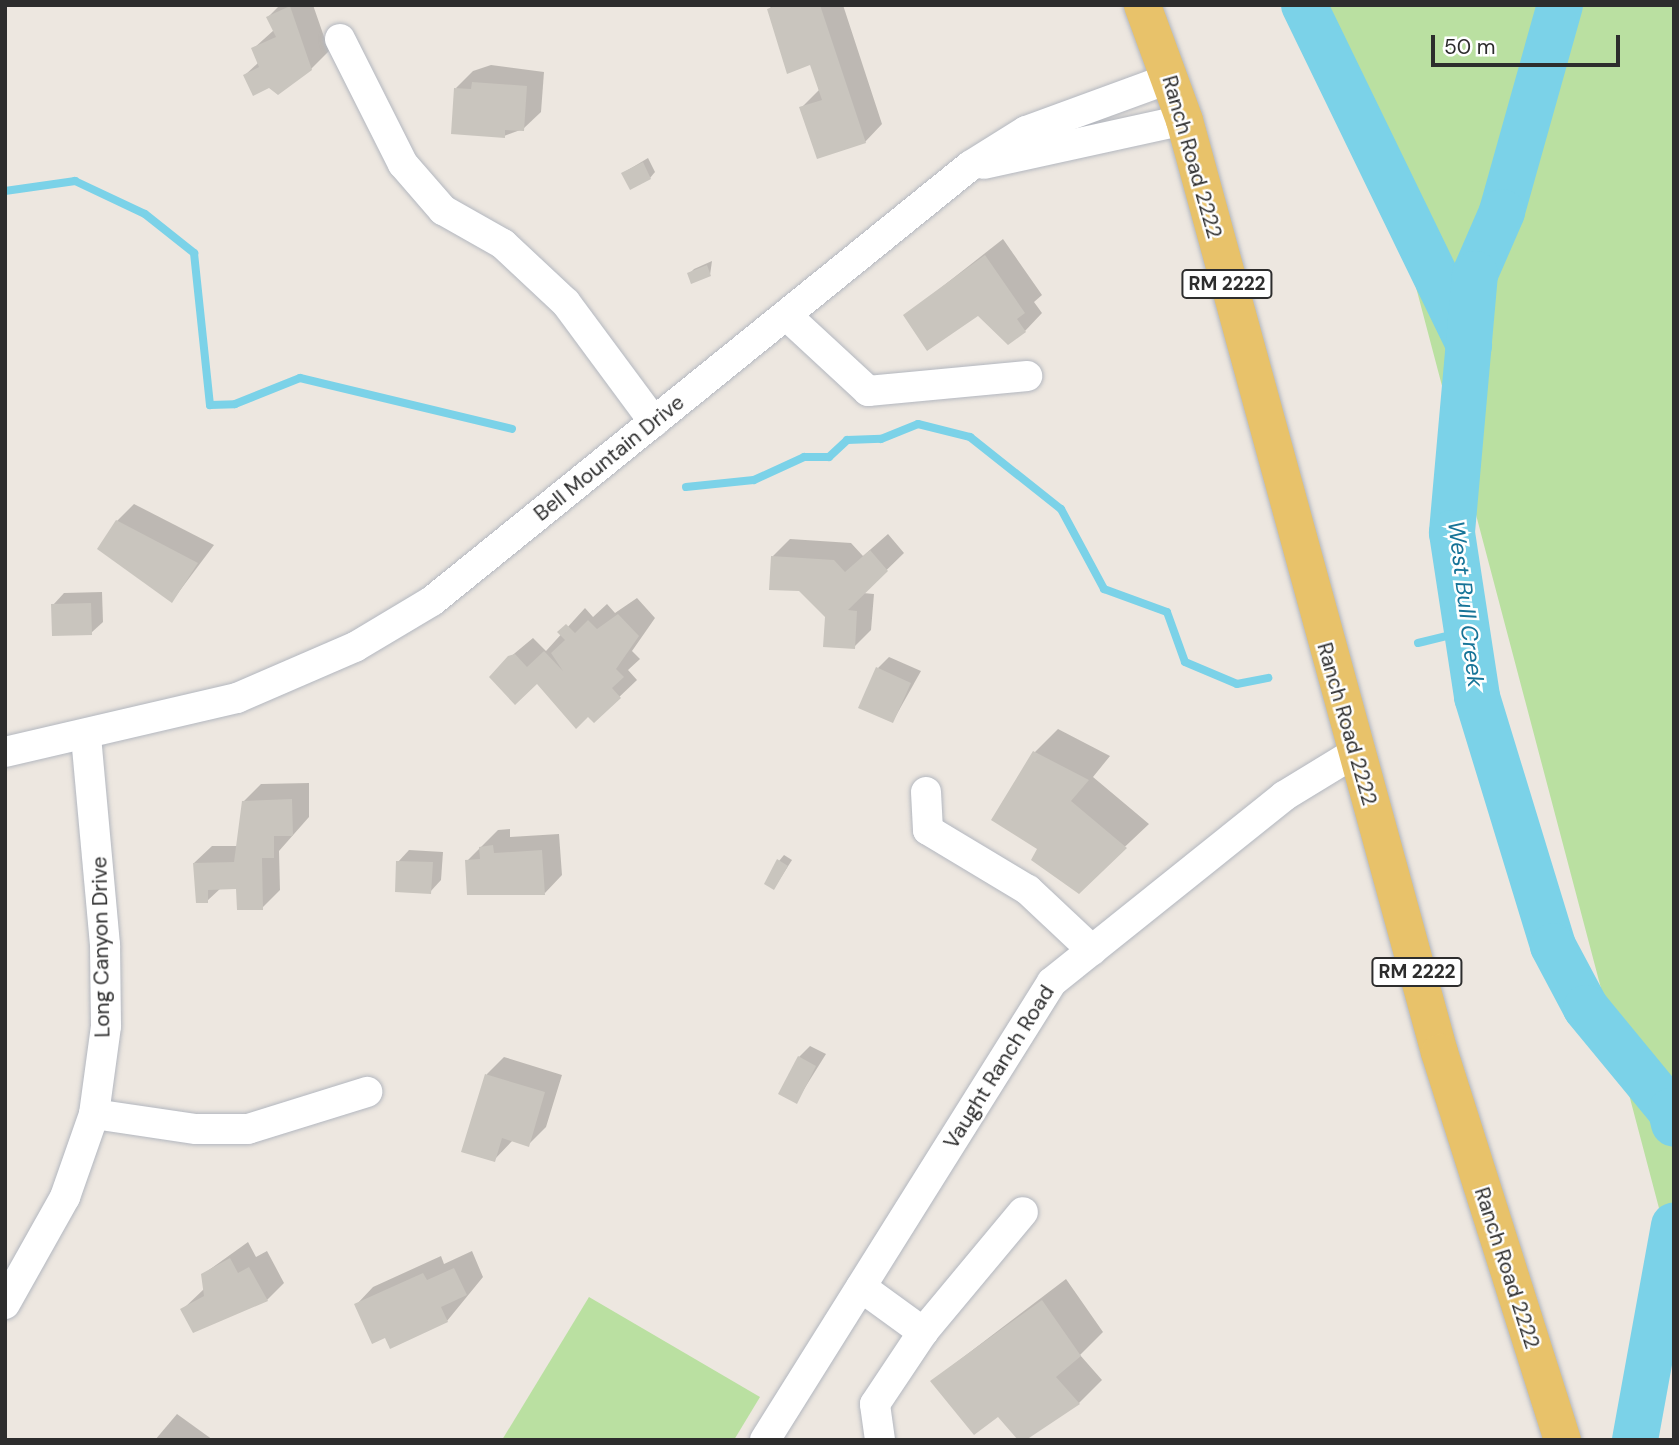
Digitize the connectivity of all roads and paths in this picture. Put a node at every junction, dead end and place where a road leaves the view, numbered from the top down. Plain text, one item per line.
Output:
1 (1142, 5) edge
2 (340, 39) dead end
3 (1171, 78) junction
4 (1184, 120) junction
5 (970, 166) junction
6 (786, 315) junction
7 (1027, 376) dead end
8 (654, 422) junction
9 (86, 736) junction
10 (5, 752) edge
11 (1356, 752) junction
12 (926, 792) dead end
13 (1092, 950) junction
14 (367, 1092) dead end
15 (94, 1114) junction
16 (1023, 1212) dead end
17 (861, 1287) junction
18 (5, 1304) edge
19 (923, 1332) junction
20 (765, 1440) edge
21 (880, 1440) edge
22 (1562, 1440) edge

1 - 3 main road, Ranch Road 2222 / RM 2222
2 - 8 street
3 - 4 main road, Ranch Road 2222 / RM 2222
3 - 5 street, Bell Mountain Drive
4 - 5 street
4 - 11 main road, Ranch Road 2222 / RM 2222
5 - 6 street, Bell Mountain Drive
6 - 7 street
6 - 8 street, Bell Mountain Drive
8 - 9 street, Bell Mountain Drive
9 - 10 street, Bell Mountain Drive
9 - 15 street, Long Canyon Drive
11 - 13 street, Vaught Ranch Road
11 - 22 main road, Ranch Road 2222 / RM 2222
12 - 13 street
13 - 17 street, Vaught Ranch Road
14 - 15 street
15 - 18 street, Long Canyon Drive
16 - 19 street
17 - 19 street
17 - 20 street, Vaught Ranch Road
19 - 21 street

